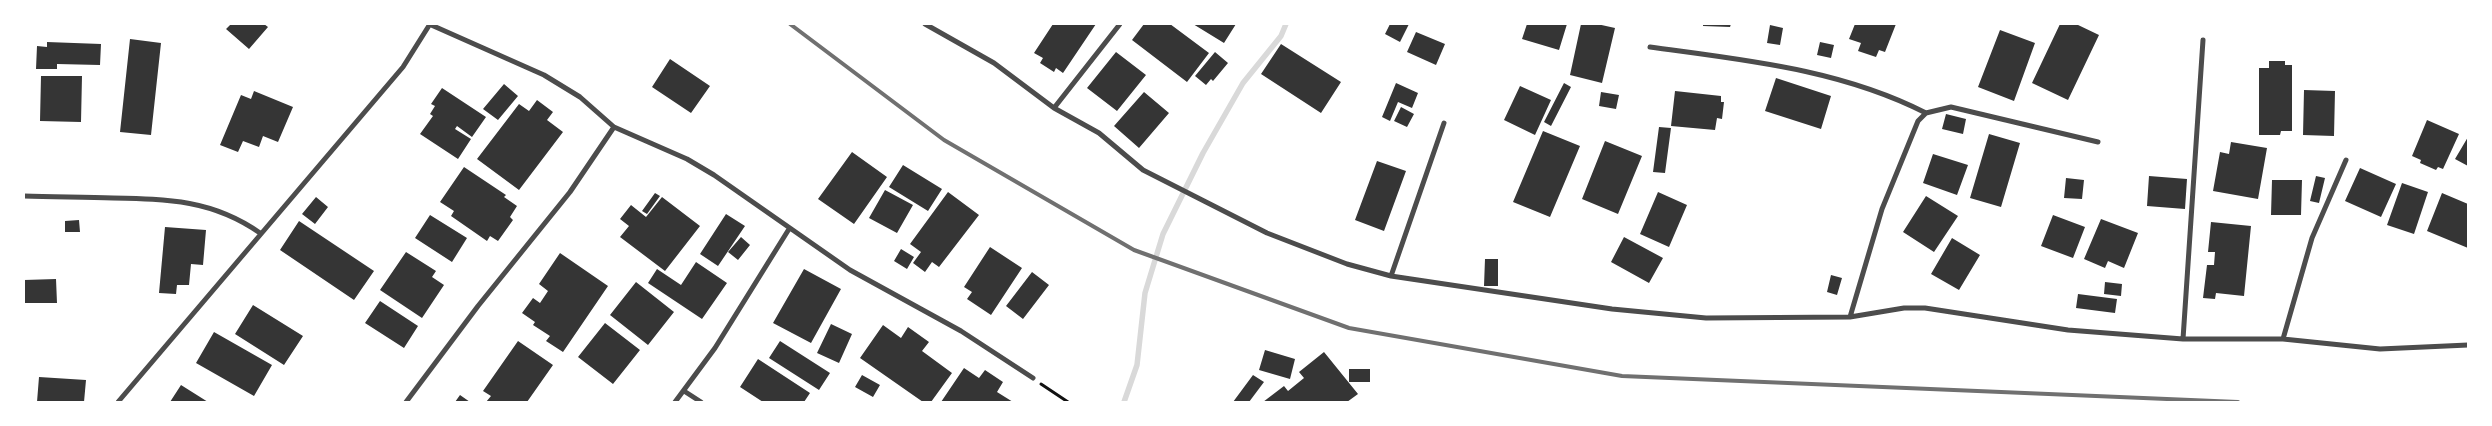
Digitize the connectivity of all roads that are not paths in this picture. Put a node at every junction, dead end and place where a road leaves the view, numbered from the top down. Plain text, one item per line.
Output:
1 (429, 24) edge
2 (925, 24) edge
3 (1120, 24) edge
4 (2204, 40) dead end
5 (1650, 47) dead end
6 (1054, 108) junction
7 (1926, 113) junction
8 (1444, 124) dead end
9 (614, 127) junction
10 (2098, 142) dead end
11 (2346, 160) dead end
12 (24, 196) edge
13 (789, 229) junction
14 (260, 233) junction
15 (1391, 276) junction
16 (1850, 317) junction
17 (2183, 338) junction
18 (2283, 339) junction
19 (2468, 345) edge
20 (1033, 378) road end
21 (684, 391) junction
22 (118, 402) edge
23 (406, 402) edge
24 (675, 402) edge
25 (701, 402) edge

1 - 9 street
1 - 14 street
2 - 6 street
3 - 6 street
4 - 17 street
5 - 7 street
6 - 15 street
7 - 10 street
7 - 16 street
8 - 15 street
9 - 13 street
9 - 23 street
11 - 18 street
12 - 14 street
13 - 20 street
13 - 21 street
14 - 22 street
15 - 16 street
16 - 17 street
17 - 18 street
18 - 19 street
21 - 24 street
21 - 25 street

